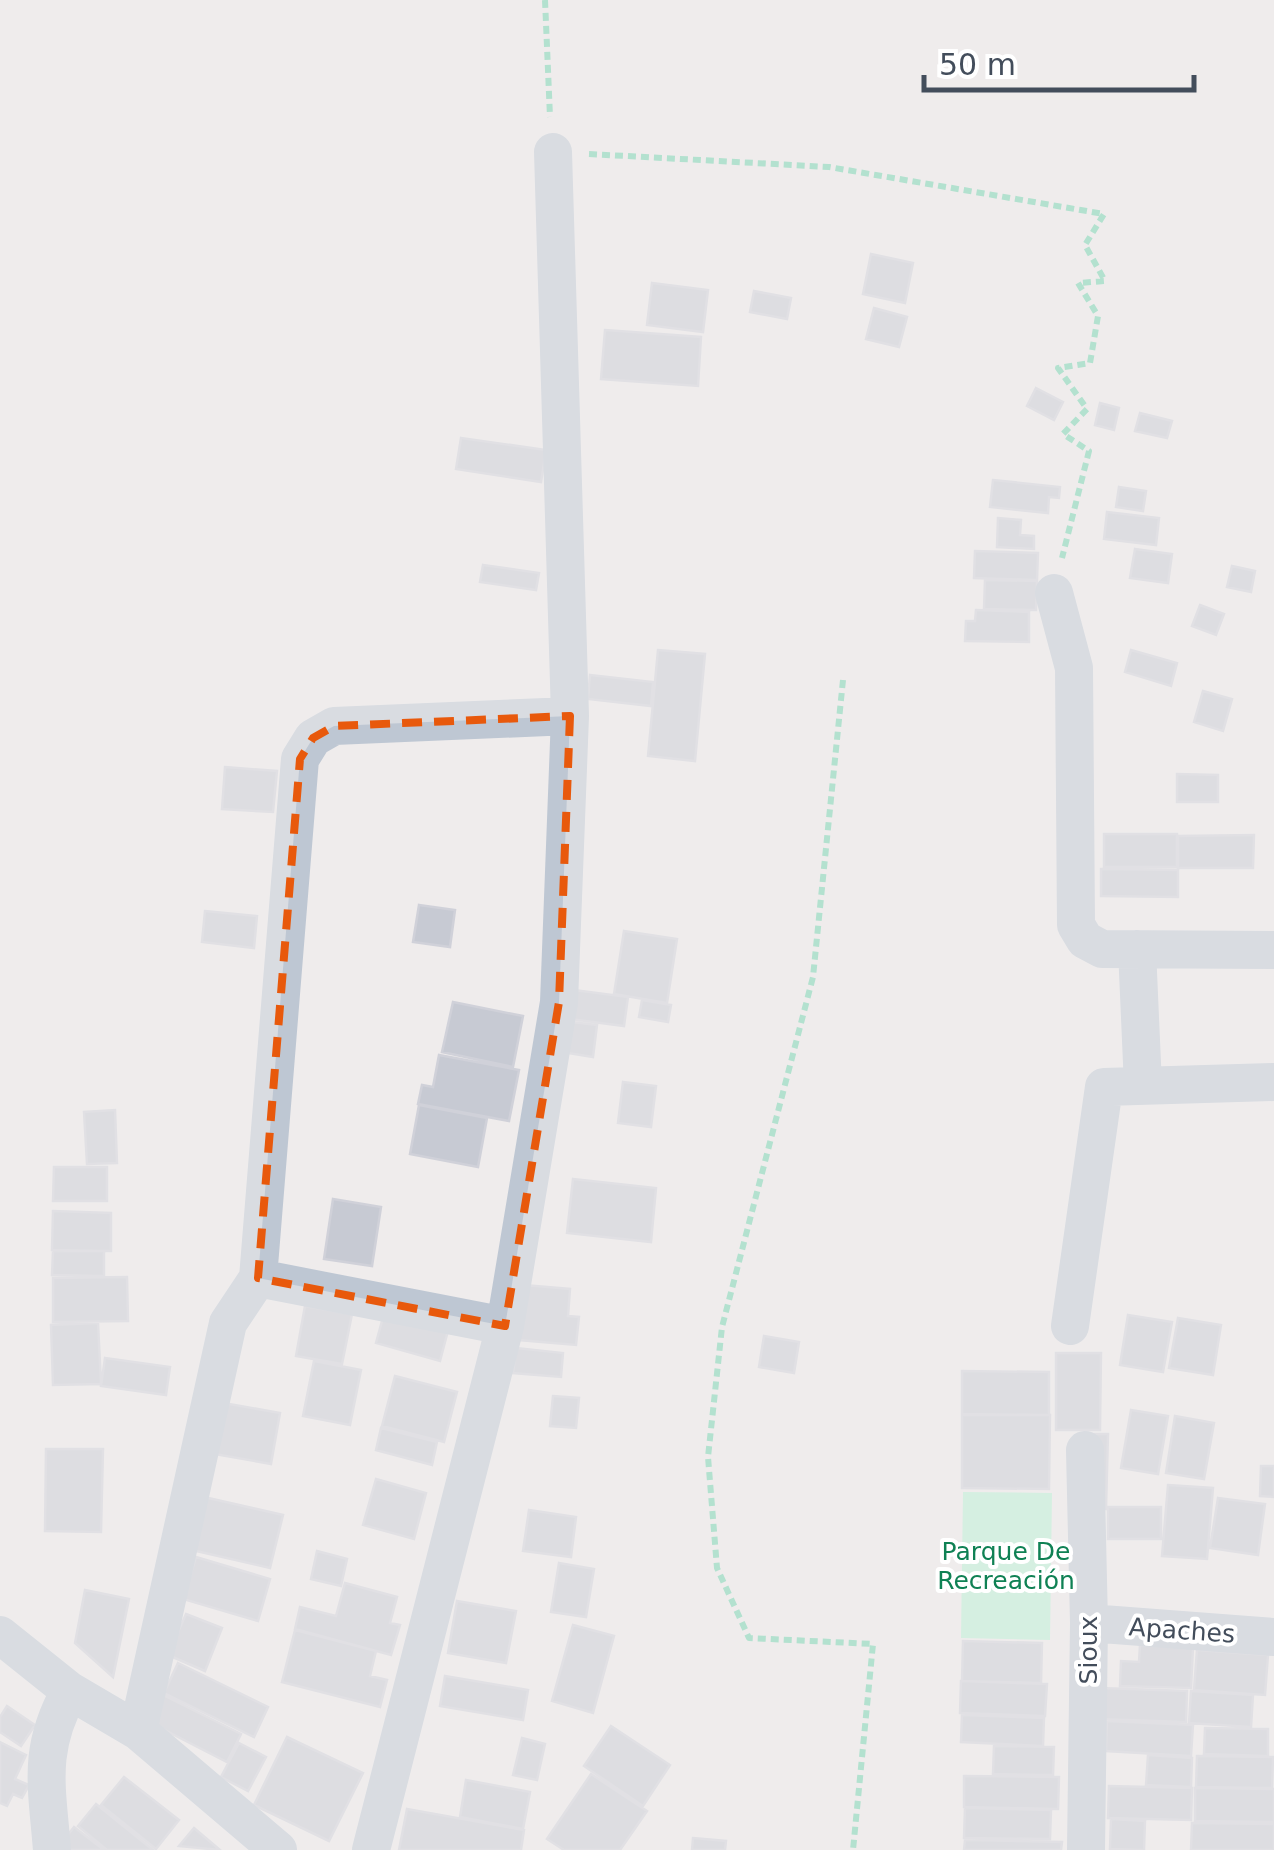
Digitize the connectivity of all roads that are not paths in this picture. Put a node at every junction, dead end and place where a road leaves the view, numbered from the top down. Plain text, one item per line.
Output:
1 (553, 152) road end
2 (1054, 594) road end
3 (570, 716) junction
4 (1137, 949) junction
5 (1274, 950) edge
6 (1274, 1082) edge
7 (1144, 1086) junction
8 (258, 1278) junction
9 (505, 1326) junction
10 (1070, 1326) dead end
11 (1086, 1450) dead end
12 (1089, 1623) junction
13 (0, 1636) edge
14 (1274, 1637) edge
15 (70, 1691) junction
16 (138, 1731) junction
17 (52, 1850) edge
18 (278, 1850) edge
19 (372, 1850) edge
20 (1086, 1850) edge

1 - 3 street
2 - 4 street
3 - 8 street
3 - 9 street
4 - 5 street
4 - 7 street
6 - 7 street
7 - 10 street
8 - 9 street
8 - 16 street
9 - 19 street
11 - 12 street, Sioux
12 - 14 street, Apaches
12 - 20 street, Sioux
13 - 15 street
15 - 16 street
15 - 17 street
16 - 18 street

